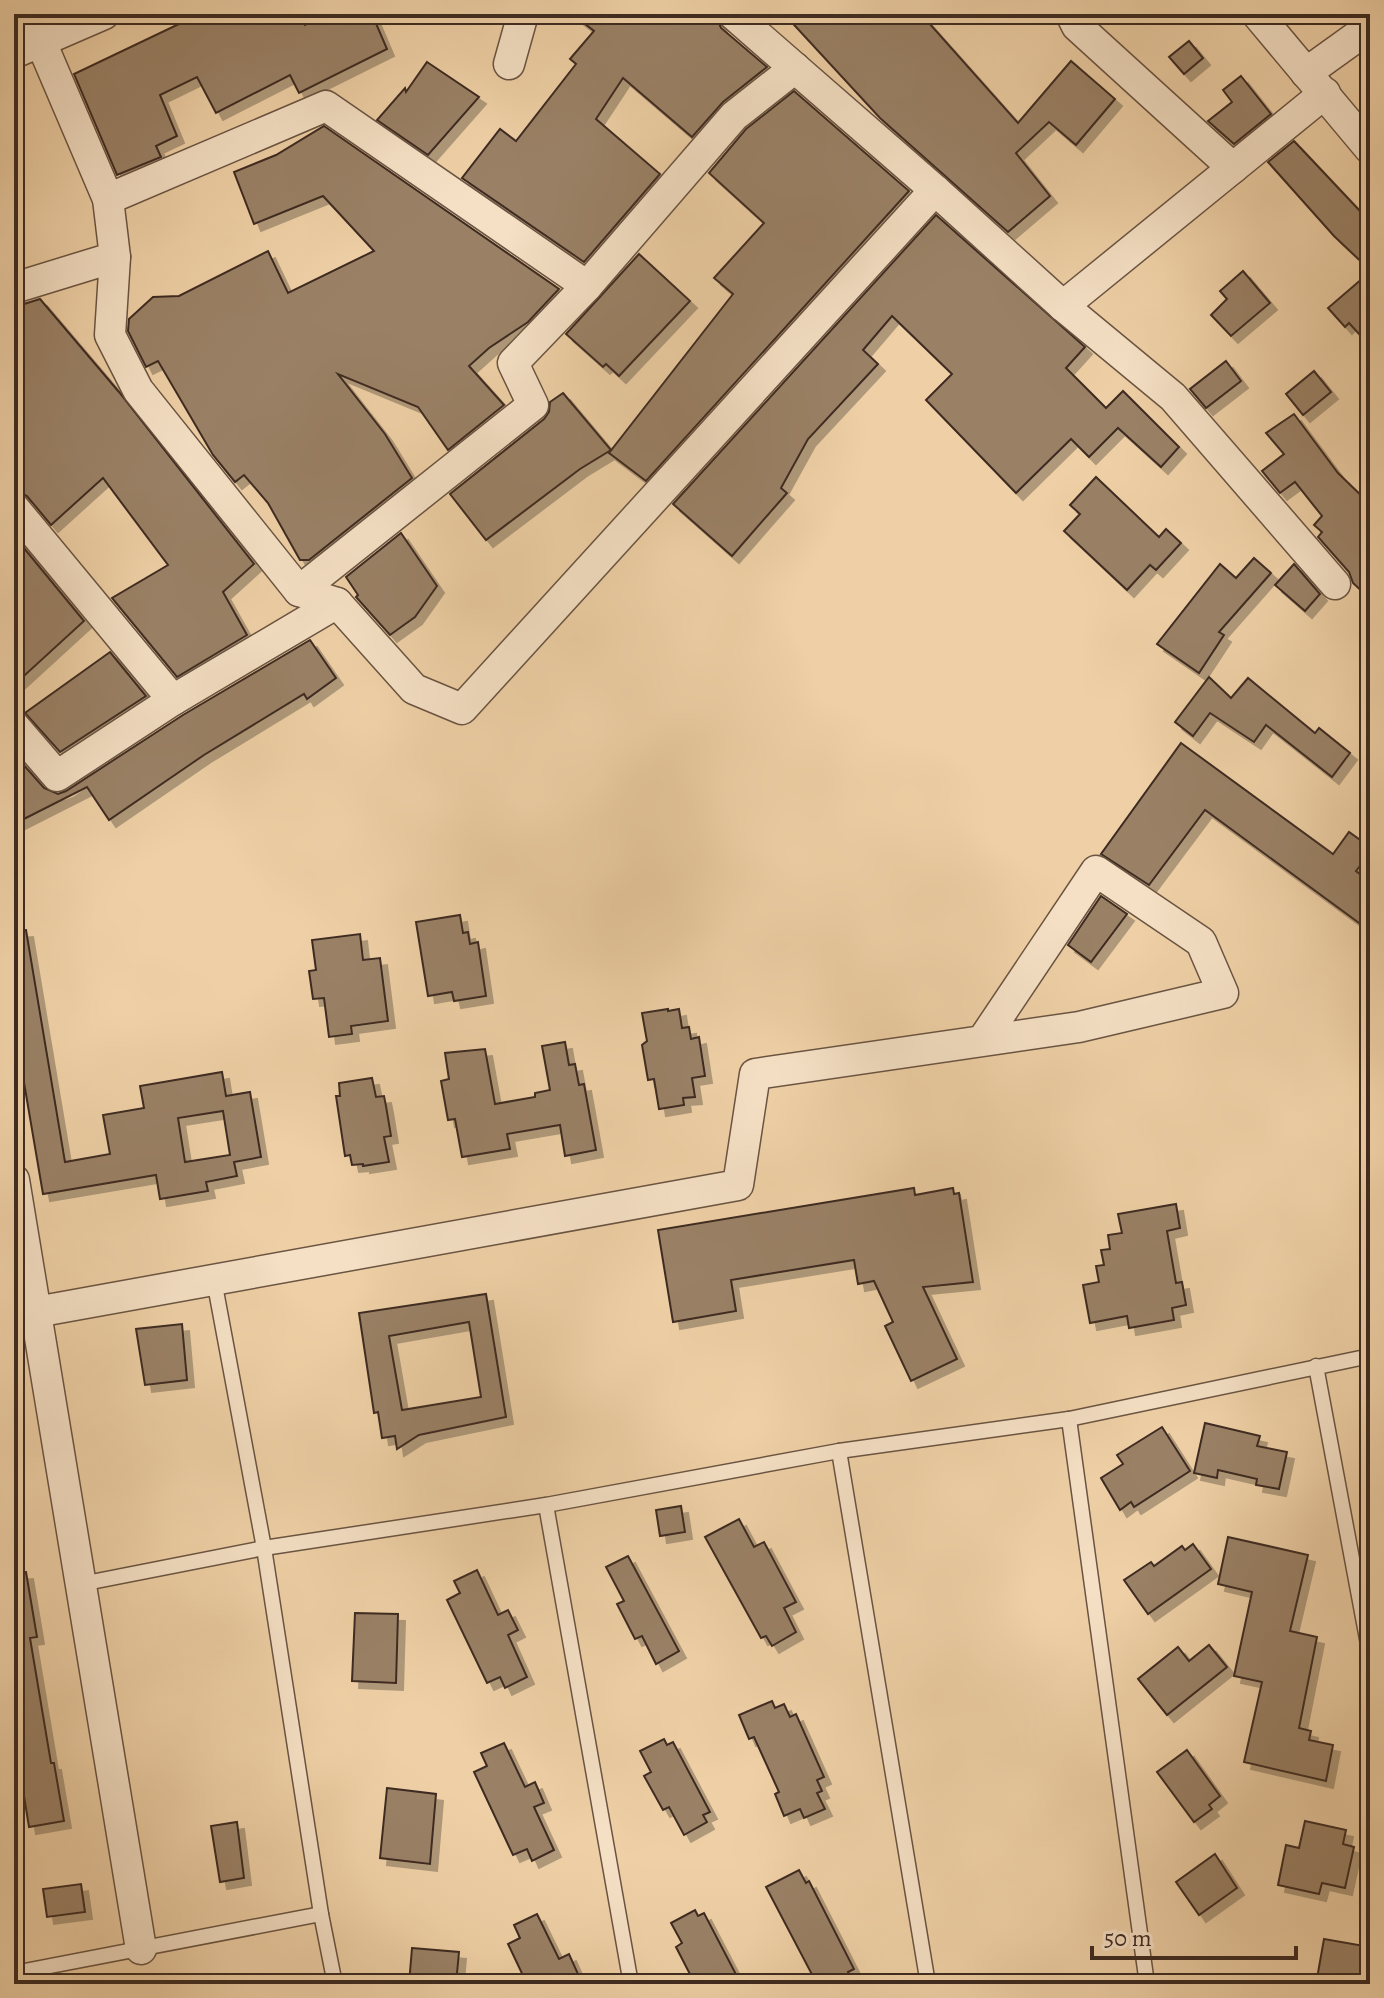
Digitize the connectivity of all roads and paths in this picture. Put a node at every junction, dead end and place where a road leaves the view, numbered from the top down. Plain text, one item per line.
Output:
1 (29, 14) edge
2 (104, 14) edge
3 (523, 14) edge
4 (733, 14) edge
5 (1071, 14) edge
6 (1257, 14) edge
7 (1370, 27) edge
8 (42, 41) junction
9 (14, 53) edge
10 (509, 64) dead end
11 (795, 68) junction
12 (1316, 83) junction
13 (1370, 149) edge
14 (1233, 168) junction
15 (935, 190) junction
16 (108, 199) junction
17 (115, 257) junction
18 (587, 286) junction
19 (14, 288) edge
20 (1063, 306) junction
21 (14, 508) edge
22 (1335, 584) dead end
23 (299, 591) junction
24 (337, 603) junction
25 (173, 700) junction
26 (14, 726) edge
27 (982, 1041) junction
28 (14, 1180) edge
29 (214, 1280) junction
30 (36, 1312) junction
31 (1370, 1356) edge
32 (1316, 1366) junction
33 (1069, 1419) junction
34 (839, 1451) junction
35 (546, 1505) junction
36 (264, 1548) junction
37 (81, 1584) junction
38 (1370, 1655) edge
39 (321, 1914) junction
40 (141, 1949) junction
41 (14, 1973) edge
42 (335, 1984) edge
43 (631, 1984) edge
44 (928, 1984) edge
45 (1147, 1984) edge

1 - 8 street
2 - 8 street
3 - 10 street
4 - 11 street
5 - 14 street
6 - 12 street
7 - 12 street
8 - 9 street
8 - 16 street
11 - 15 street
11 - 18 street
12 - 13 street
12 - 14 street
14 - 20 street
15 - 20 street
15 - 24 street
16 - 17 street
16 - 18 street
17 - 19 street
17 - 23 street
18 - 23 street
20 - 22 street
21 - 25 street
23 - 24 street
24 - 25 street
25 - 26 street
27 - 27 street
27 - 29 street
28 - 30 street
29 - 30 street
29 - 36 lane
30 - 37 street
31 - 32 lane
32 - 33 lane
32 - 38 lane
33 - 34 lane
33 - 45 lane
34 - 35 lane
34 - 44 lane
35 - 36 lane
35 - 43 lane
36 - 37 lane
36 - 39 lane
37 - 40 street
39 - 40 lane
39 - 42 lane
40 - 41 lane

